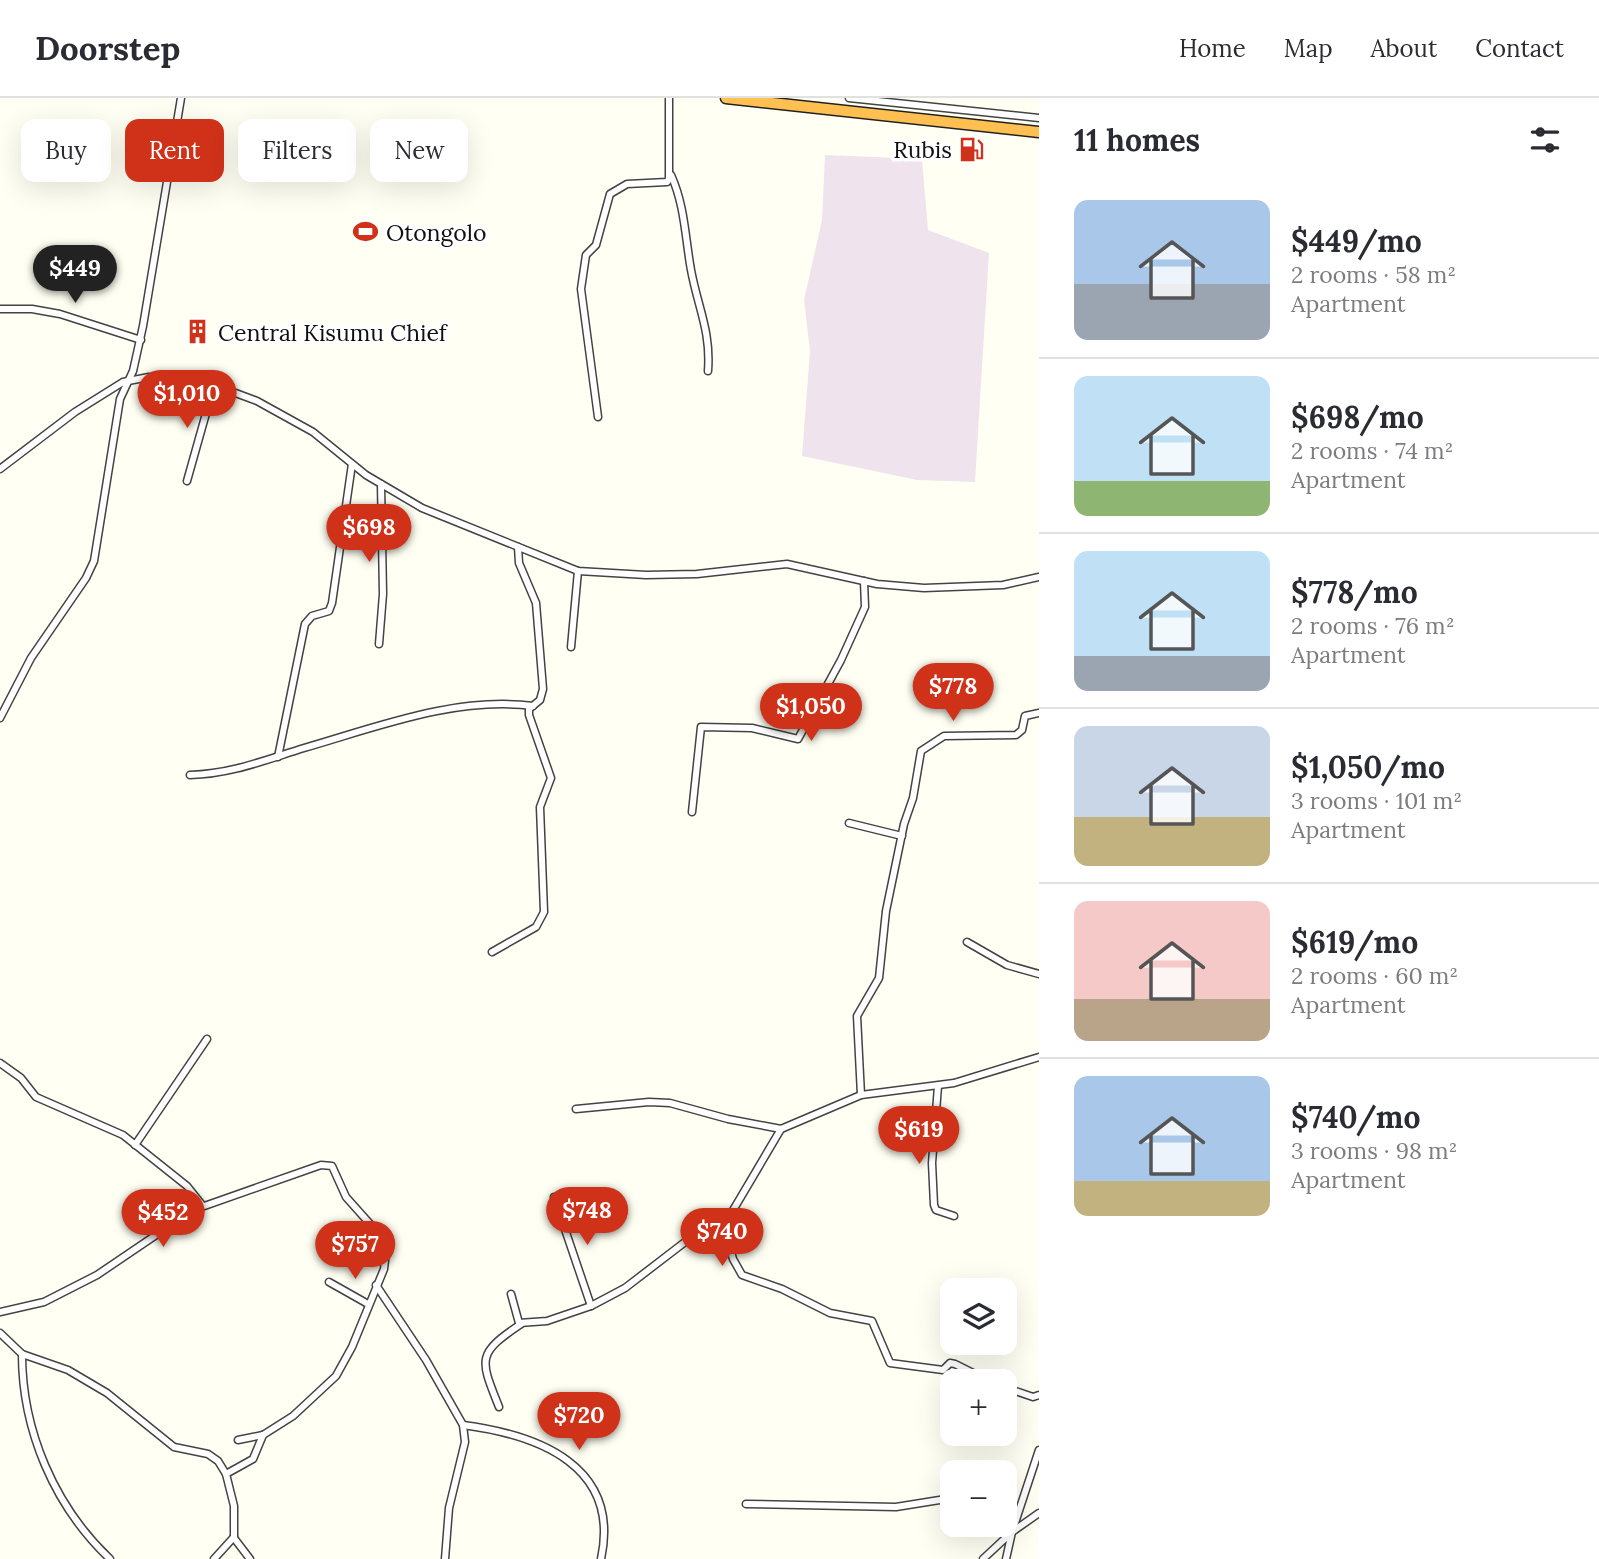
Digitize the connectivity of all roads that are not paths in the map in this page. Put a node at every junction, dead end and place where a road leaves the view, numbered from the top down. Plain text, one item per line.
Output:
1 (181, 98) edge
2 (669, 98) edge
3 (726, 98) edge
4 (849, 98) edge
5 (1039, 118) edge
6 (1039, 132) edge
7 (671, 173) junction
8 (0, 309) edge
9 (141, 340) junction
10 (708, 371) dead end
11 (130, 380) junction
12 (214, 385) junction
13 (598, 417) dead end
14 (352, 464) junction
15 (0, 469) edge
16 (187, 481) dead end
17 (381, 484) junction
18 (518, 547) junction
19 (578, 571) junction
20 (1039, 577) edge
21 (864, 581) junction
22 (380, 645) dead end
23 (570, 647) dead end
24 (533, 706) junction
25 (1039, 713) edge
26 (0, 718) edge
27 (278, 757) junction
28 (190, 775) dead end
29 (692, 812) dead end
30 (849, 823) dead end
31 (902, 836) junction
32 (967, 942) dead end
33 (492, 952) dead end
34 (1039, 974) edge
35 (207, 1040) dead end
36 (1039, 1057) edge
37 (0, 1063) edge
38 (938, 1086) junction
39 (861, 1095) junction
40 (576, 1109) dead end
41 (781, 1129) junction
42 (135, 1145) junction
43 (554, 1197) dead end
44 (203, 1206) junction
45 (954, 1216) dead end
46 (722, 1218) junction
47 (330, 1282) dead end
48 (376, 1285) junction
49 (511, 1294) dead end
50 (368, 1304) junction
51 (591, 1306) junction
52 (0, 1312) edge
53 (521, 1324) junction
54 (0, 1333) edge
55 (22, 1354) junction
56 (944, 1369) edge
57 (965, 1369) edge
58 (940, 1370) edge
59 (1017, 1392) edge
60 (1039, 1395) edge
61 (499, 1407) dead end
62 (463, 1425) junction
63 (263, 1435) junction
64 (238, 1440) dead end
65 (1039, 1450) edge
66 (226, 1474) junction
67 (940, 1500) edge
68 (746, 1504) dead end
69 (1039, 1513) edge
70 (1017, 1516) edge
71 (1017, 1529) edge
72 (234, 1537) junction
73 (1007, 1537) edge
74 (1012, 1537) edge
75 (110, 1559) edge
76 (214, 1559) edge
77 (250, 1559) edge
78 (445, 1559) edge
79 (601, 1559) edge
80 (983, 1559) edge
81 (1006, 1559) edge

1 - 9 street
2 - 7 street
3 - 6 highway
4 - 5 street
7 - 10 street
7 - 13 street
8 - 9 street
9 - 11 street
11 - 12 street
11 - 15 street
11 - 26 street
12 - 14 street
12 - 16 street
14 - 17 street
14 - 27 street
17 - 18 street
17 - 22 street
18 - 19 street
18 - 24 street
19 - 21 street
19 - 23 street
20 - 21 street
21 - 29 street
24 - 27 street
24 - 33 street
25 - 31 street
27 - 28 street
30 - 31 street
31 - 39 street
32 - 34 street
35 - 42 street
36 - 38 street
37 - 42 street
38 - 39 street
38 - 45 street
39 - 41 street
40 - 41 street
41 - 46 street
42 - 44 street
43 - 51 street
44 - 48 street
44 - 52 street
46 - 51 street
46 - 58 street
47 - 50 street
48 - 50 street
48 - 62 street
49 - 53 street
50 - 63 street
51 - 53 street
53 - 61 street
54 - 55 street
55 - 66 street
55 - 75 street
56 - 57 street
59 - 60 street
62 - 78 street
62 - 79 street
63 - 64 street
63 - 66 street
65 - 70 street
66 - 72 street
67 - 68 street
69 - 71 street
72 - 76 street
72 - 77 street
73 - 80 street
74 - 81 street

